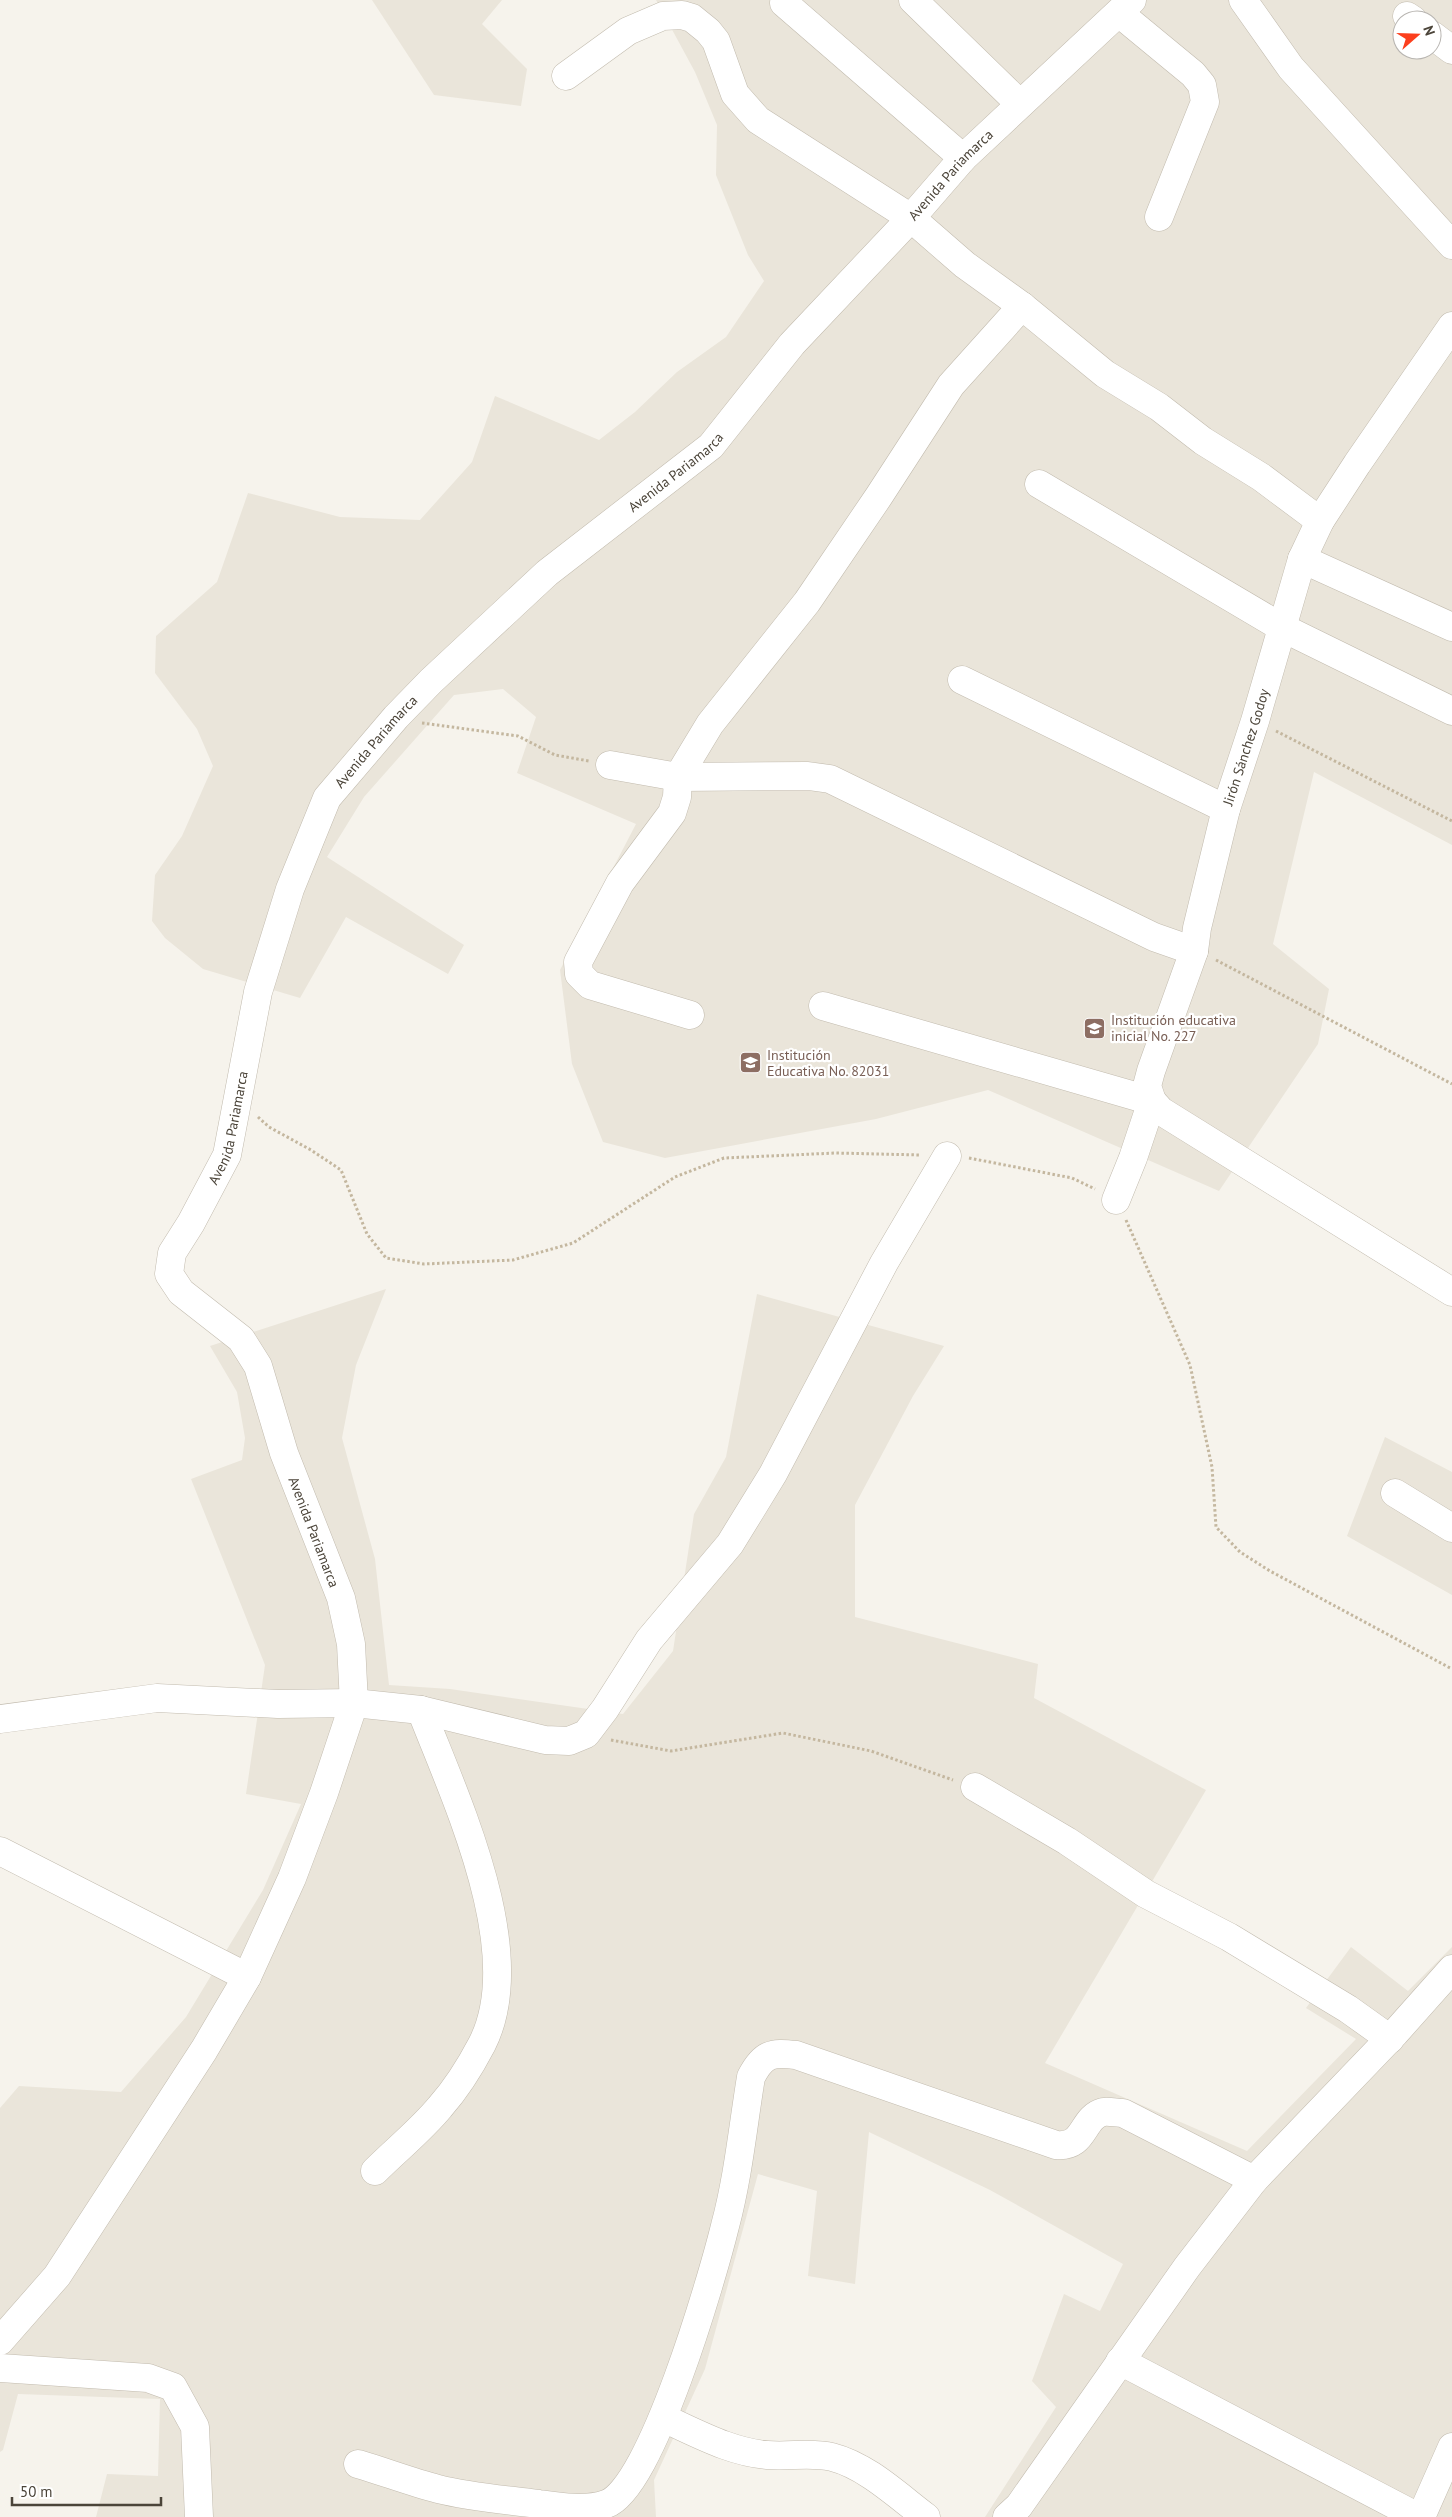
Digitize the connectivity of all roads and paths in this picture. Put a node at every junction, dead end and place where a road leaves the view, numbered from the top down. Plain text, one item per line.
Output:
1 (1243, 0) edge
2 (923, 3) edge
3 (784, 4) dead end
4 (1126, 6) edge
5 (1442, 42) edge
6 (1452, 50) edge
7 (566, 76) dead end
8 (1020, 104) junction
9 (963, 158) junction
10 (1159, 217) dead end
11 (911, 218) junction
12 (1452, 245) edge
13 (1022, 306) junction
14 (1452, 326) edge
15 (1039, 484) dead end
16 (1320, 521) junction
17 (1302, 559) junction
18 (1281, 627) junction
19 (1452, 627) edge
20 (962, 680) dead end
21 (1452, 711) edge
22 (396, 717) junction
23 (1255, 721) junction
24 (610, 765) joint
25 (678, 777) junction
26 (1226, 809) junction
27 (1452, 821) edge
28 (1194, 951) junction
29 (823, 1006) dead end
30 (690, 1015) dead end
31 (1452, 1084) edge
32 (1152, 1101) junction
33 (947, 1156) dead end
34 (1116, 1200) dead end
35 (1452, 1292) edge
36 (1395, 1493) dead end
37 (1452, 1528) edge
38 (354, 1703) junction
39 (421, 1710) junction
40 (0, 1719) edge
41 (586, 1734) junction
42 (975, 1787) joint
43 (0, 1851) edge
44 (1452, 1970) edge
45 (247, 1977) junction
46 (1390, 2038) junction
47 (375, 2171) dead end
48 (1254, 2180) junction
49 (0, 2341) edge
50 (1120, 2361) junction
51 (0, 2368) edge
52 (663, 2418) junction
53 (1452, 2447) edge
54 (358, 2464) dead end
55 (610, 2511) edge
56 (199, 2517) edge
57 (926, 2517) edge
58 (1008, 2517) edge
59 (1419, 2517) edge

1 - 12 street
2 - 8 street
3 - 9 street
4 - 8 street, Avenida Pariamarca
4 - 10 street
5 - 6 street
7 - 11 street
8 - 9 street, Avenida Pariamarca
9 - 11 street, Avenida Pariamarca
11 - 13 street
11 - 22 street, Avenida Pariamarca
13 - 16 street
13 - 25 street
14 - 16 street, Jirón Sánchez Godoy
15 - 18 street
16 - 17 street, Jirón Sánchez Godoy
17 - 18 street, Jirón Sánchez Godoy
17 - 19 street
18 - 21 street
18 - 23 street, Jirón Sánchez Godoy
20 - 26 street
22 - 24 path
22 - 38 street, Avenida Pariamarca
23 - 26 street, Jirón Sánchez Godoy
23 - 27 path
24 - 25 street
25 - 28 street
25 - 30 street
26 - 28 street, Jirón Sánchez Godoy
28 - 31 path
28 - 32 street, Jirón Sánchez Godoy
29 - 32 street
32 - 34 street, Jirón Sánchez Godoy
32 - 35 street
33 - 41 street
36 - 37 street
38 - 39 street
38 - 40 street
38 - 45 street
39 - 41 street
39 - 47 street
41 - 42 path
42 - 46 street
43 - 45 street
44 - 46 street
45 - 49 street
46 - 48 street
48 - 50 street
48 - 52 street
50 - 58 street
50 - 59 street
51 - 56 street
52 - 55 street
52 - 57 street
53 - 59 street
54 - 55 street

